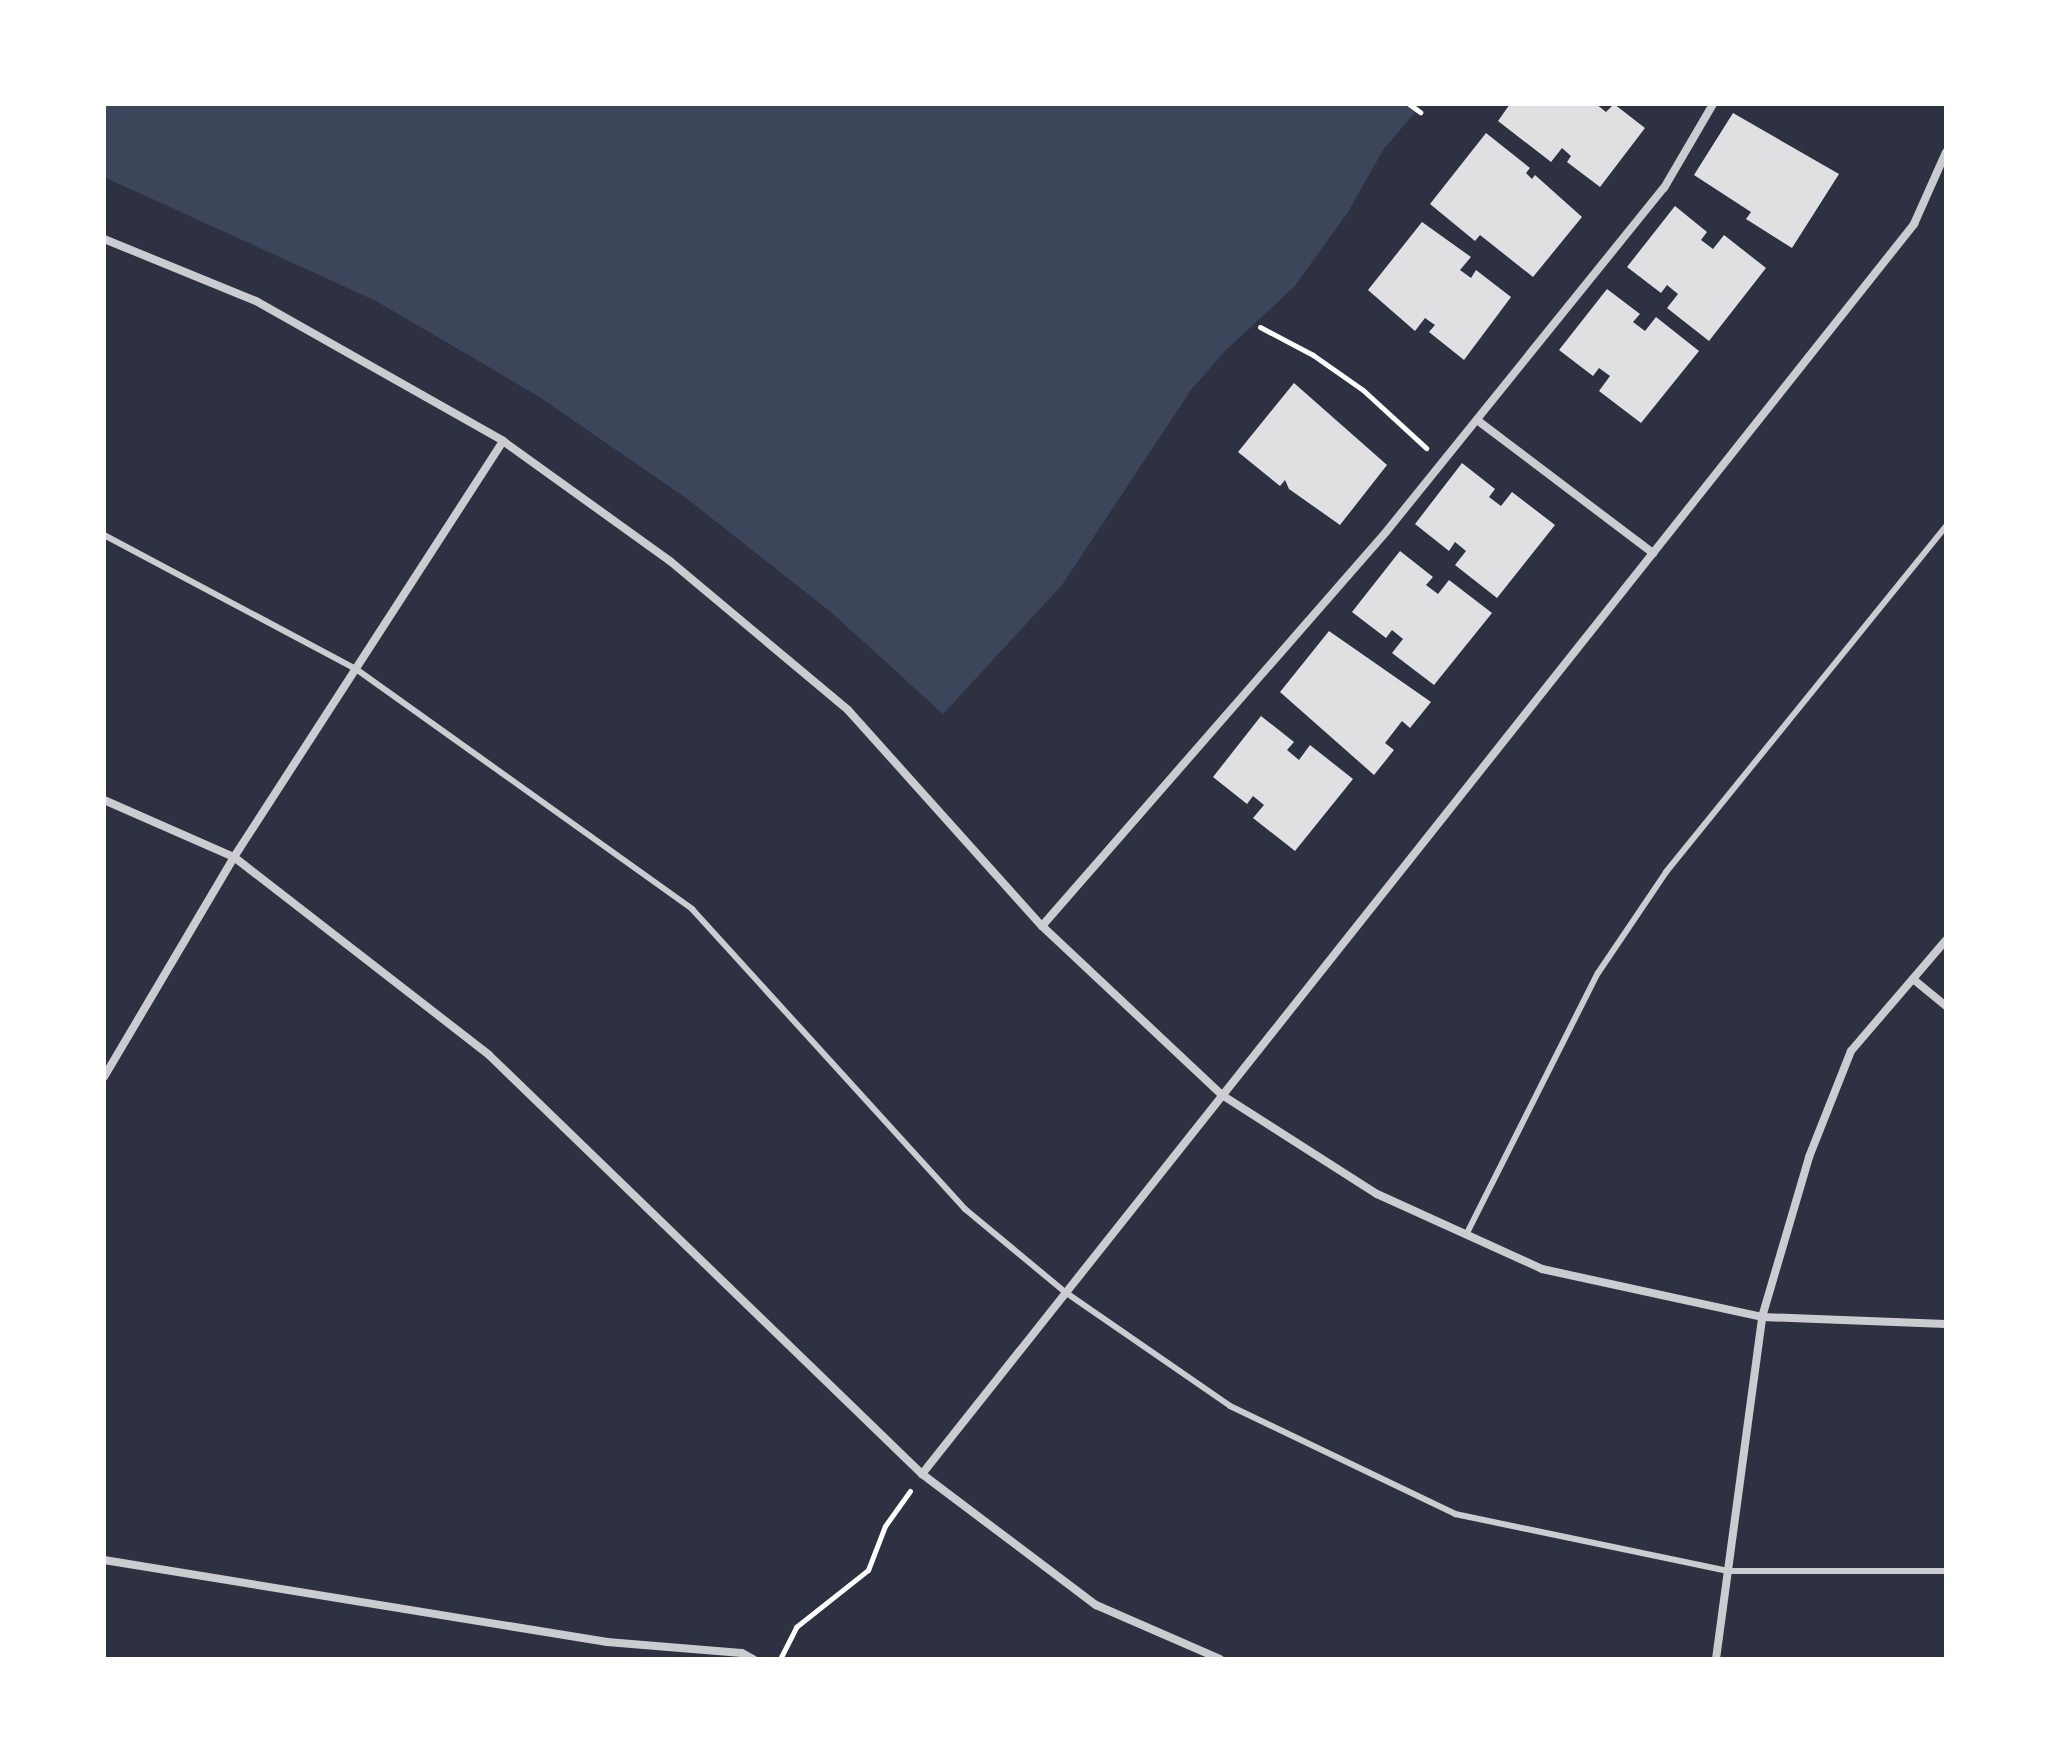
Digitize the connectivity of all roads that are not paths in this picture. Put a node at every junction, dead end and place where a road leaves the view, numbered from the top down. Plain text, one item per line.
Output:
1 (1713, 104) edge
2 (1946, 152) edge
3 (104, 239) edge
4 (1477, 420) junction
5 (503, 441) junction
6 (1946, 526) edge
7 (104, 535) edge
8 (1653, 553) junction
9 (356, 669) junction
10 (104, 800) edge
11 (234, 857) junction
12 (1042, 926) junction
13 (1946, 940) edge
14 (1913, 979) junction
15 (1946, 1006) edge
16 (104, 1077) edge
17 (1222, 1095) junction
18 (1466, 1235) junction
19 (1065, 1292) junction
20 (1762, 1317) junction
21 (1946, 1324) edge
22 (922, 1474) junction
23 (104, 1560) edge
24 (1728, 1571) junction
25 (1946, 1571) edge
26 (753, 1659) edge
27 (1220, 1659) edge
28 (1716, 1659) edge

1 - 4 street
2 - 8 street
3 - 5 street
4 - 8 street
4 - 12 street
5 - 9 street
5 - 12 street
6 - 18 lane
7 - 9 lane
8 - 17 street
9 - 11 street
9 - 19 lane
10 - 11 street
11 - 16 street
11 - 22 street
12 - 17 street
13 - 14 street
14 - 15 street
14 - 20 street
17 - 18 street
17 - 19 street
18 - 20 street
19 - 22 street
19 - 24 lane
20 - 21 street
20 - 24 street
22 - 27 street
23 - 26 street
24 - 25 lane
24 - 28 street

